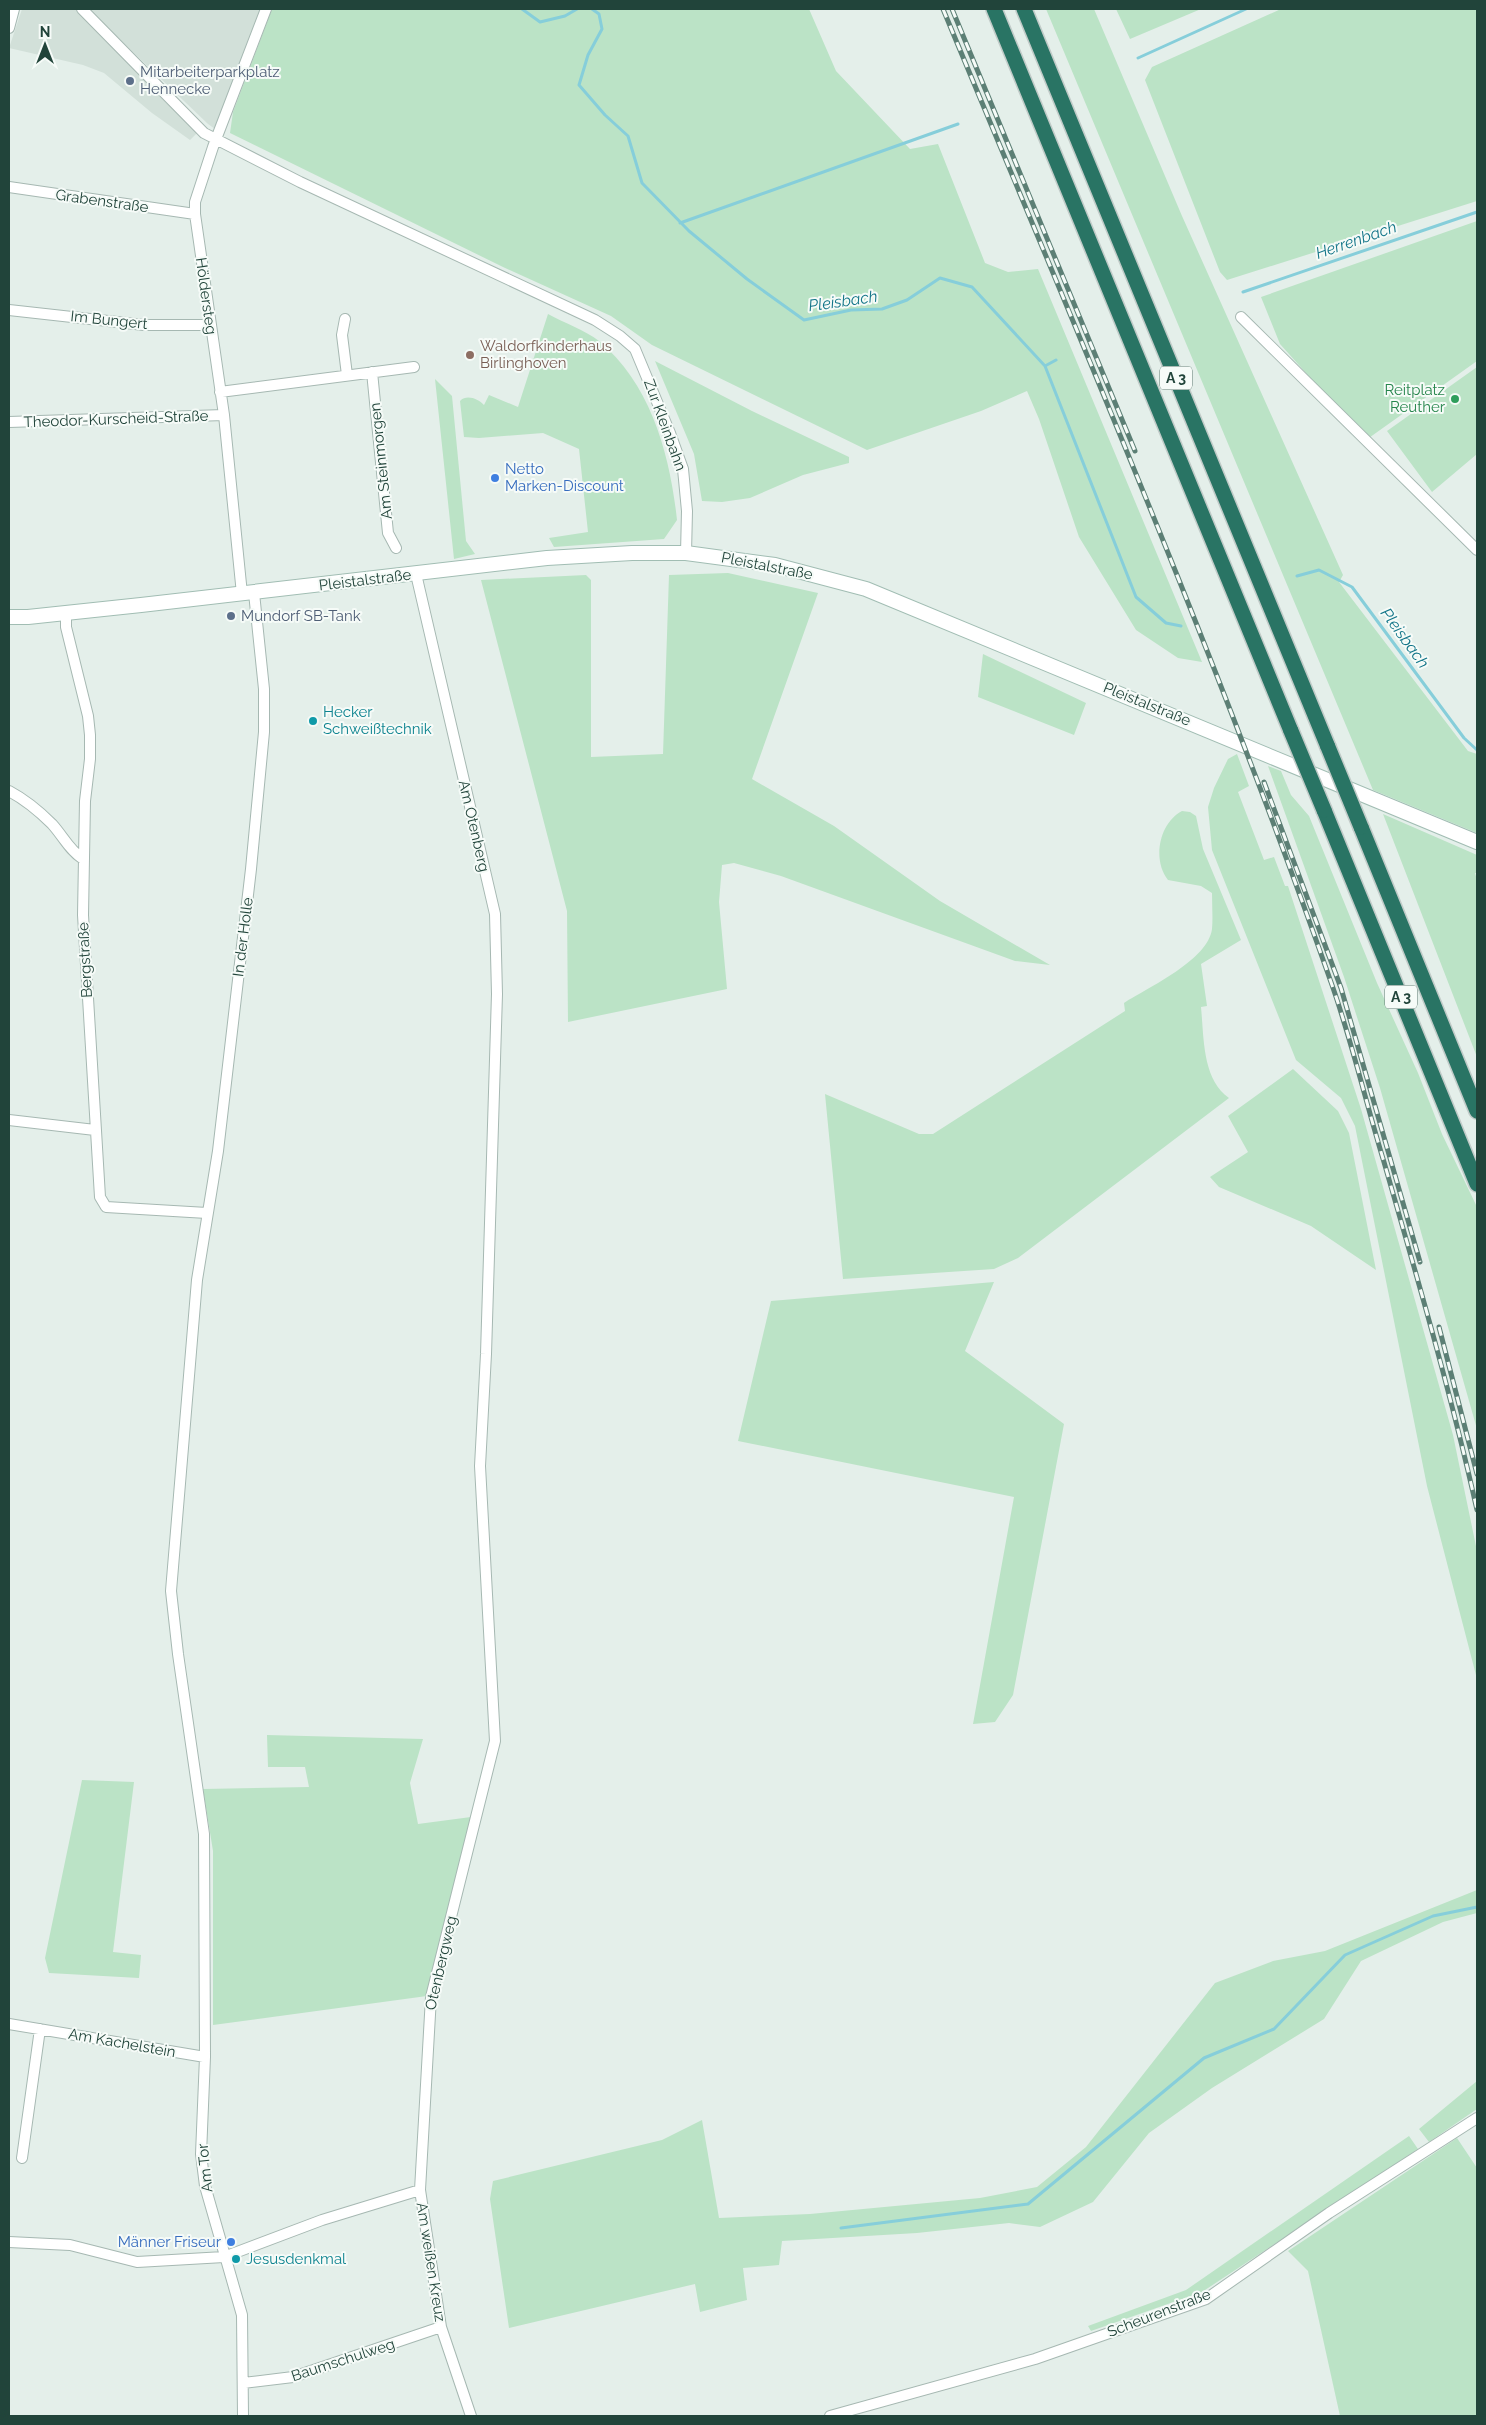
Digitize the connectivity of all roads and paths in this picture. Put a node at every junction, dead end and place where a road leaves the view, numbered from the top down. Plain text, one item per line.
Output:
1 (14, 9) edge
2 (82, 9) edge
3 (266, 9) edge
4 (994, 9) edge
5 (1024, 9) edge
6 (9, 28) edge
7 (216, 140) junction
8 (9, 187) edge
9 (195, 214) junction
10 (9, 310) edge
11 (1241, 317) dead end
12 (345, 319) dead end
13 (211, 325) junction
14 (414, 367) dead end
15 (372, 372) junction
16 (347, 375) junction
17 (220, 392) junction
18 (224, 415) junction
19 (9, 422) edge
20 (396, 548) dead end
21 (1477, 550) edge
22 (686, 553) junction
23 (416, 574) junction
24 (248, 593) junction
25 (66, 613) junction
26 (9, 617) edge
27 (9, 791) edge
28 (1477, 842) edge
29 (83, 859) junction
30 (1477, 1111) edge
31 (9, 1120) edge
32 (95, 1130) junction
33 (1477, 1184) edge
34 (207, 1213) junction
35 (495, 1741) joint
36 (206, 1916) joint
37 (9, 2024) edge
38 (40, 2029) junction
39 (205, 2057) junction
40 (1477, 2118) edge
41 (22, 2158) dead end
42 (420, 2190) junction
43 (9, 2242) edge
44 (224, 2257) junction
45 (441, 2326) junction
46 (243, 2383) junction
47 (242, 2416) edge
48 (471, 2416) edge
49 (830, 2416) edge

1 - 6 street
2 - 7 street, Zur Kleinbahn
3 - 7 street, Höldersteg
4 - 33 highway, A 3, bridge
5 - 30 highway, A 3, bridge
7 - 9 street, Höldersteg
7 - 22 street, Zur Kleinbahn
8 - 9 street, Grabenstraße
9 - 13 street, Höldersteg
10 - 13 street, Im Bungert
11 - 21 street
12 - 16 street
13 - 17 street, Höldersteg
14 - 15 street
15 - 16 street
15 - 20 street, Am Steinmorgen
16 - 17 street
17 - 18 street, Höldersteg
18 - 19 street, Theodor-Kurscheid-Straße
18 - 24 street, Höldersteg
22 - 23 main road, Pleistalstraße
22 - 28 main road, Pleistalstraße
23 - 24 main road, Pleistalstraße
23 - 35 street, Am Otenberg
24 - 25 main road, Pleistalstraße
24 - 34 street, In der Holle
25 - 26 main road, Pleistalstraße
25 - 29 street, Bergstraße
27 - 29 street
29 - 32 street, Bergstraße
31 - 32 street
32 - 34 street, Bergstraße
34 - 36 street, In der Holle
35 - 42 street, Otenbergweg
36 - 39 street, Am Tor
37 - 38 street, Am Kachelstein
38 - 39 street, Am Kachelstein
38 - 41 street
39 - 44 street, Am Tor
40 - 49 street, Scheurenstraße
42 - 44 street, Am weißen Kreuz
42 - 45 street, Am weißen Kreuz
43 - 44 street, Am weißen Kreuz
44 - 46 street, Am Tor
45 - 46 street, Baumschulweg
45 - 48 street, Am weißen Kreuz
46 - 47 street, Am Tor

